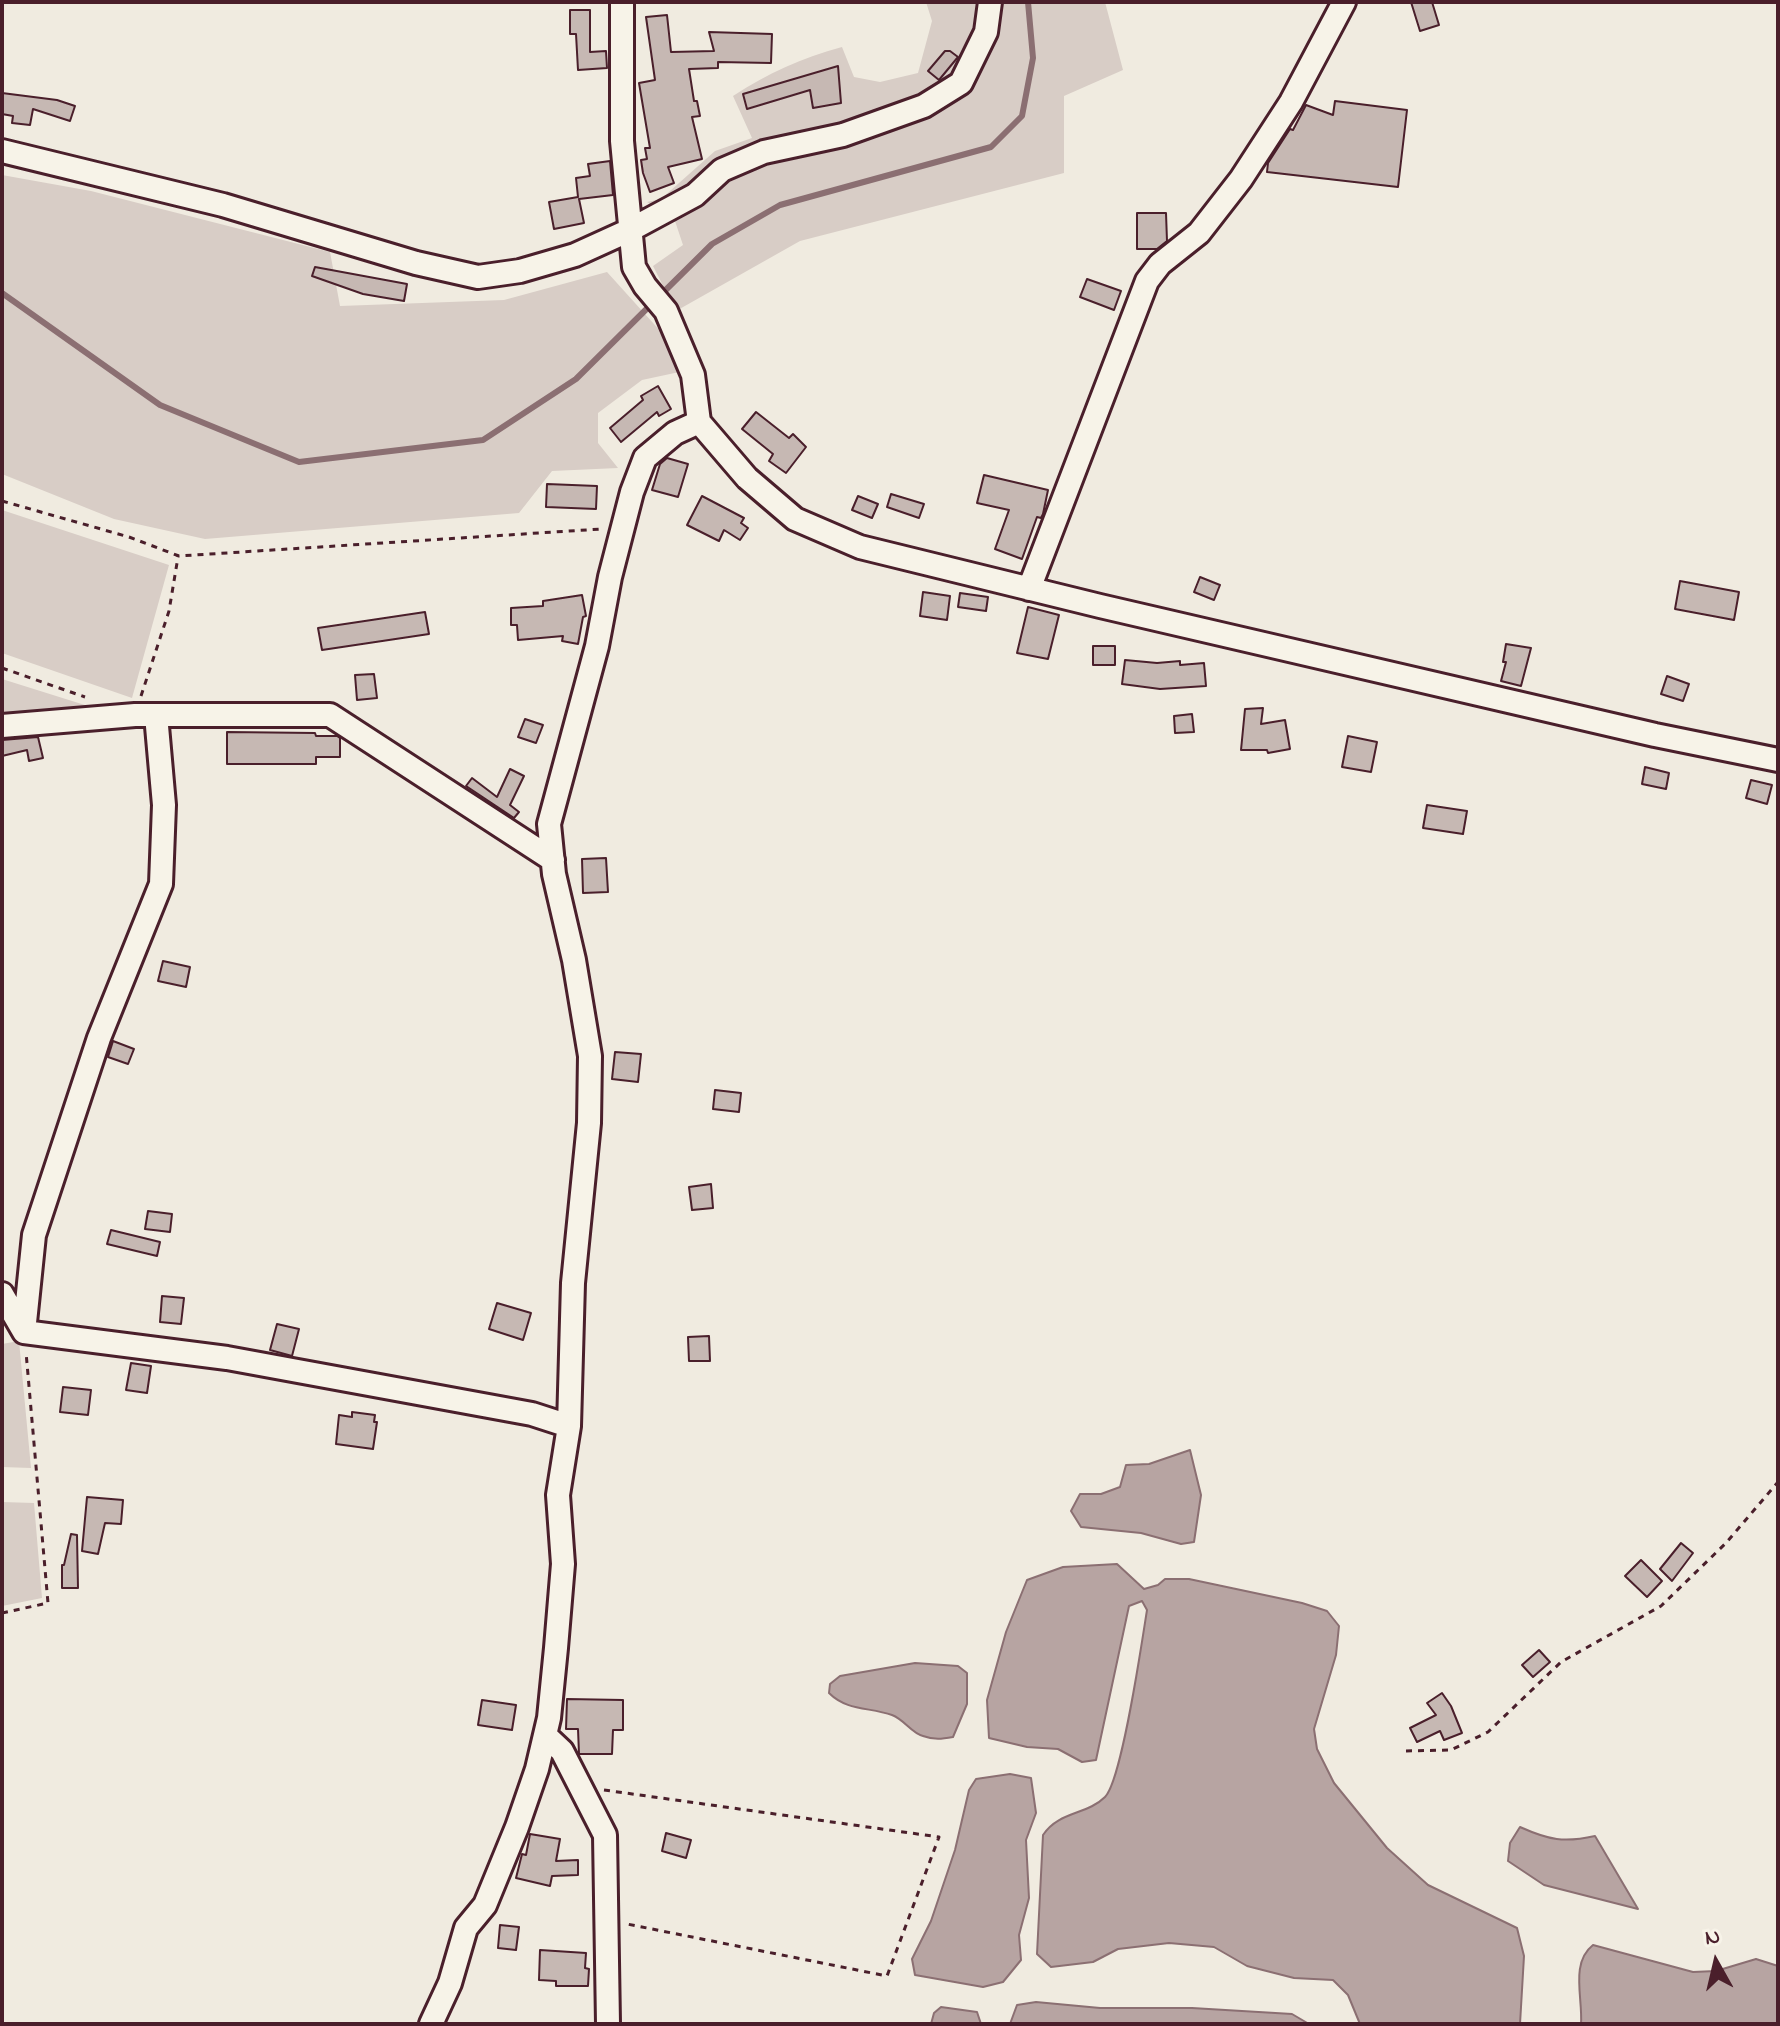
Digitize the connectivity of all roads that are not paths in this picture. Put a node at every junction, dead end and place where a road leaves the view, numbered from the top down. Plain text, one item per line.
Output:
1 (622, 2) edge
2 (990, 2) edge
3 (1344, 2) edge
4 (2, 151) edge
5 (630, 230) junction
6 (699, 422) junction
7 (1029, 589) junction
8 (146, 715) junction
9 (2, 726) edge
10 (1778, 760) edge
11 (553, 860) junction
12 (2, 1294) edge
13 (24, 1332) junction
14 (569, 1426) junction
15 (545, 1735) junction
16 (431, 2024) edge
17 (608, 2024) edge

1 - 5 street
2 - 5 street
3 - 7 street
4 - 5 street
5 - 6 street
6 - 7 street
6 - 11 street
7 - 10 street
8 - 9 street
8 - 11 street
8 - 13 street
11 - 14 street
12 - 13 street
13 - 14 street
14 - 15 street
15 - 16 street
15 - 17 street

